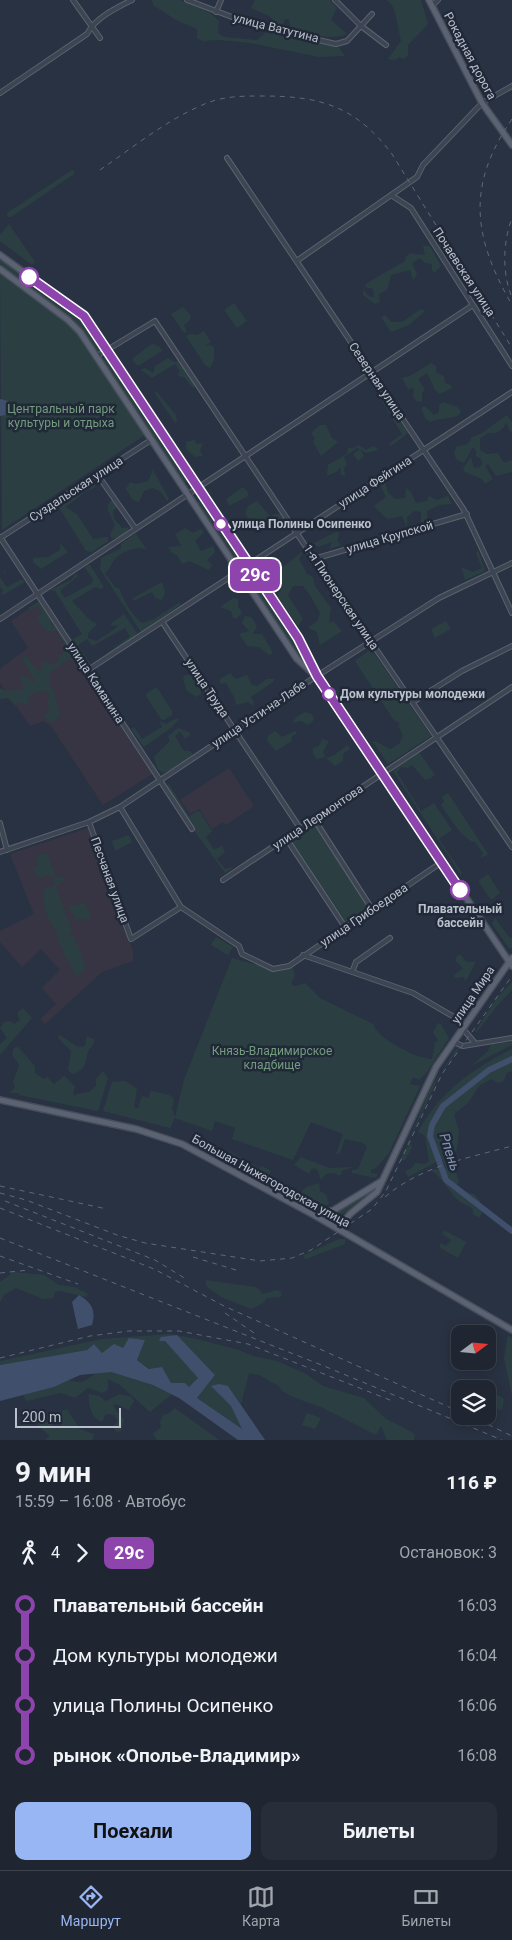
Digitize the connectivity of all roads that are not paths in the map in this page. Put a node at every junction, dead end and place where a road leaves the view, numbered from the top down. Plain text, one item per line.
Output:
1 (73, 0) edge
2 (132, 0) edge
3 (187, 0) edge
4 (220, 0) edge
5 (335, 0) edge
6 (438, 0) edge
7 (431, 3) edge
8 (216, 12) junction
9 (372, 14) dead end
10 (91, 26) junction
11 (361, 26) junction
12 (100, 38) dead end
13 (386, 45) dead end
14 (512, 86) edge
15 (0, 93) edge
16 (482, 103) junction
17 (512, 145) edge
18 (227, 158) dead end
19 (390, 196) junction
20 (0, 255) edge
21 (298, 260) junction
22 (0, 269) edge
23 (473, 305) junction
24 (106, 350) junction
25 (97, 356) junction
26 (512, 366) edge
27 (371, 373) junction
28 (512, 392) edge
29 (152, 440) junction
30 (424, 451) junction
31 (245, 456) junction
32 (98, 474) junction
33 (198, 488) junction
34 (188, 494) junction
35 (467, 514) junction
36 (134, 528) junction
37 (298, 534) junction
38 (0, 537) edge
39 (314, 559) junction
40 (512, 563) edge
41 (249, 566) junction
42 (240, 572) junction
43 (493, 572) junction
44 (38, 594) junction
45 (512, 613) edge
46 (0, 619) edge
47 (163, 623) junction
48 (371, 641) junction
49 (512, 646) edge
50 (88, 670) junction
51 (317, 676) junction
52 (512, 687) edge
53 (413, 702) junction
54 (235, 730) junction
55 (437, 736) junction
56 (382, 774) junction
57 (160, 780) junction
58 (120, 807) junction
59 (314, 819) junction
60 (90, 822) junction
61 (0, 823) edge
62 (300, 828) junction
63 (192, 829) dead end
64 (286, 838) junction
65 (512, 846) edge
66 (7, 850) junction
67 (0, 852) edge
68 (442, 862) junction
69 (223, 880) dead end
70 (181, 907) junction
71 (372, 909) junction
72 (345, 927) junction
73 (390, 938) dead end
74 (303, 955) junction
75 (511, 962) edge
76 (352, 972) junction
77 (464, 1027) junction
78 (512, 1038) edge
79 (453, 1042) junction
80 (475, 1043) junction
81 (0, 1100) edge
82 (383, 1180) junction
83 (314, 1215) junction
84 (338, 1229) junction
85 (512, 1330) edge

1 - 10 street
2 - 10 street
3 - 8 street, улица Ватутина
4 - 8 street
5 - 11 street
6 - 7 street
7 - 16 main road, Рокадная дорога
8 - 11 street, улица Ватутина
9 - 11 street, улица Ватутина
10 - 12 street
10 - 15 street
11 - 13 street
14 - 16 street
16 - 17 main road, Рокадная дорога
16 - 19 street
18 - 21 street, Северная улица
19 - 21 street
19 - 23 street, Почаевская улица
20 - 24 main road, улица Мира
21 - 27 street, Северная улица
22 - 25 main road, улица Мира
23 - 26 street, Почаевская улица
23 - 27 street
24 - 25 street
24 - 31 street, 1-я Пионерская улица
24 - 33 main road, улица Мира
25 - 29 main road, улица Мира
27 - 30 street, Северная улица
27 - 31 street
28 - 30 street, улица Фейгина
29 - 32 street, Суздальская улица
29 - 34 main road, улица Мира
30 - 35 street, Северная улица
30 - 37 street, улица Фейгина
31 - 33 street
31 - 37 street, 1-я Пионерская улица
32 - 36 street
32 - 38 street, Суздальская улица
33 - 34 street
33 - 41 main road, улица Мира
34 - 36 street
34 - 42 main road, улица Мира
35 - 39 street, улица Крупской
35 - 43 street, Северная улица
36 - 44 street
37 - 39 street, 1-я Пионерская улица
37 - 41 street, улица Фейгина
38 - 44 street, улица Каманина
39 - 48 street, 1-я Пионерская улица
40 - 43 street, улица Усти-на-Лабе
41 - 42 street, улица Фейгина
41 - 51 main road, улица Мира
42 - 47 street, улица Фейгина
42 - 51 main road, улица Мира
43 - 45 street, Северная улица
43 - 48 street, улица Усти-на-Лабе
44 - 46 street
44 - 50 street, улица Каманина
47 - 50 street, улица Фейгина
47 - 54 street, улица Труда
48 - 51 street, улица Усти-на-Лабе
48 - 53 street, 1-я Пионерская улица
49 - 53 street
50 - 57 street, улица Каманина
51 - 54 street, улица Усти-на-Лабе
51 - 56 main road, улица Мира
52 - 55 street, улица Лермонтова
53 - 55 street, 1-я Пионерская улица
54 - 57 street, улица Усти-на-Лабе
54 - 62 street, улица Труда
55 - 56 street, улица Лермонтова
55 - 65 street, 1-я Пионерская улица
56 - 59 street, улица Лермонтова
56 - 68 main road, улица Мира
57 - 58 street, улица Усти-на-Лабе
57 - 63 street, улица Каманина
58 - 60 street, улица Усти-на-Лабе
58 - 70 street
59 - 62 street, улица Лермонтова
59 - 71 street
60 - 66 street, улица Усти-на-Лабе
60 - 70 street, Песчаная улица
61 - 66 street
62 - 64 street, улица Лермонтова
64 - 69 street, улица Лермонтова
64 - 72 street
66 - 67 street, улица Усти-на-Лабе
68 - 71 street, улица Грибоедова
68 - 75 main road, улица Мира
70 - 74 street, улица Грибоедова
71 - 72 street, улица Грибоедова
72 - 74 street, улица Грибоедова
73 - 76 street
74 - 76 street
75 - 77 main road, улица Мира
76 - 77 street
77 - 79 main road, улица Мира
77 - 80 street
78 - 80 street
79 - 80 street
79 - 82 main road, улица Мира
81 - 83 main road, Большая Нижегородская улица
82 - 83 main road
82 - 84 main road, улица Мира
83 - 84 main road, Большая Нижегородская улица
84 - 85 main road, Большая Нижегородская улица

